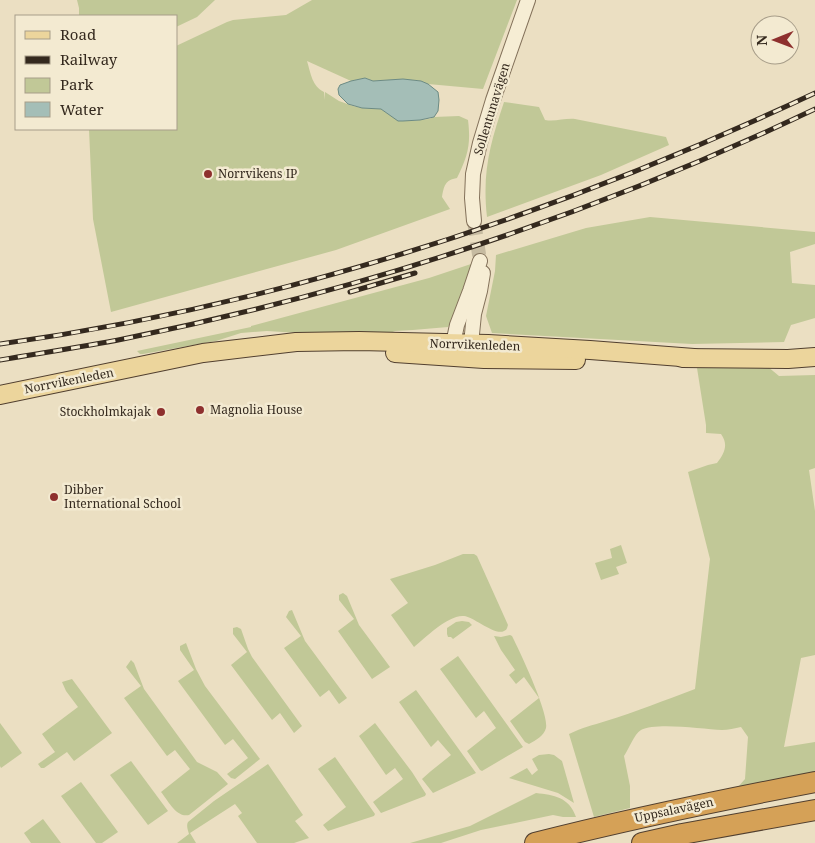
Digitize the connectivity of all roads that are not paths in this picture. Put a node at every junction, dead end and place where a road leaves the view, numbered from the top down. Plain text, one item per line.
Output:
1 (528, 0) edge
2 (474, 221) tunnel mouth
3 (461, 351) junction
4 (815, 357) edge
5 (0, 395) edge
6 (815, 782) edge
7 (815, 810) edge
8 (535, 843) edge
9 (642, 843) edge

1 - 2 street, Sollentunavägen
3 - 3 street
3 - 4 main road, Norrvikenleden
3 - 5 main road, Norrvikenleden
6 - 8 highway, Uppsalavägen
7 - 9 highway, Uppsalavägen

